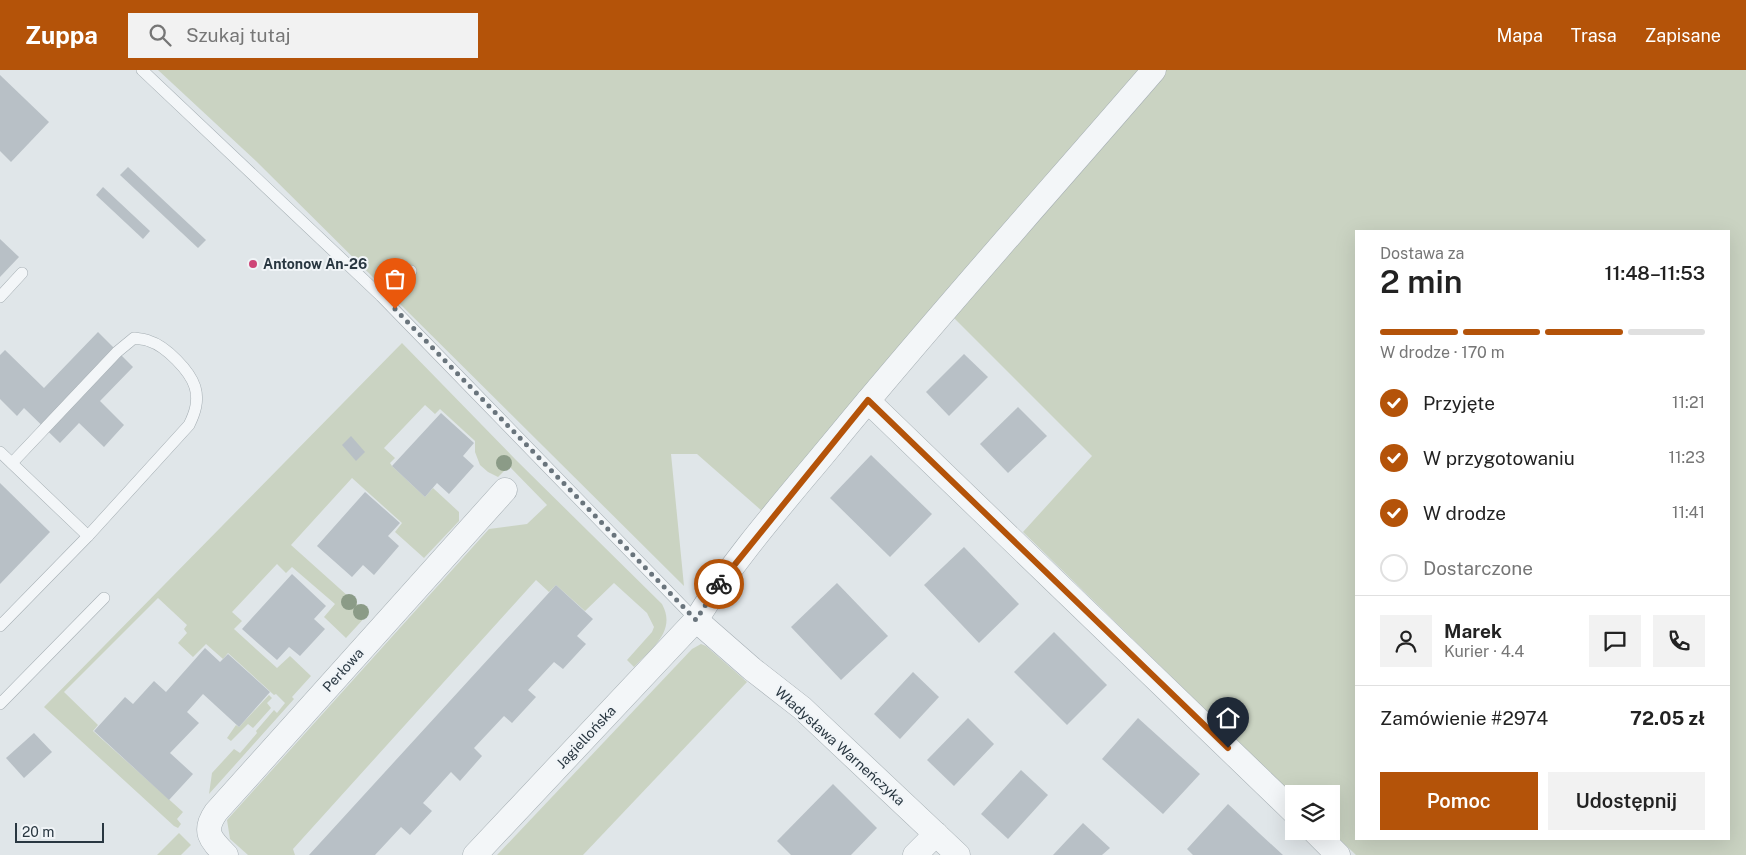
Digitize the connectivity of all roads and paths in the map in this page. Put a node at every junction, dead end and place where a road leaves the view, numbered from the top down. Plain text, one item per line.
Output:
1 (142, 70) edge
2 (1154, 70) edge
3 (411, 271) dead end
4 (22, 273) dead end
5 (382, 296) junction
6 (0, 297) edge
7 (868, 400) junction
8 (0, 452) edge
9 (12, 463) junction
10 (505, 490) dead end
11 (88, 536) junction
12 (104, 598) dead end
13 (696, 620) junction
14 (0, 626) edge
15 (0, 704) edge
16 (1285, 803) edge
17 (936, 834) junction
18 (1323, 840) edge
19 (226, 855) edge
20 (476, 855) edge
21 (915, 855) edge
22 (958, 855) edge
23 (1338, 855) edge

1 - 5 lane
2 - 7 street, Jagiellońska
3 - 5 lane
4 - 6 lane
5 - 13 lane
7 - 13 street, Jagiellońska
7 - 16 street
8 - 9 lane
9 - 11 lane
9 - 11 lane
10 - 19 street, Perłowa
11 - 14 lane
12 - 15 lane
13 - 17 street, Władysława Warneńczyka
13 - 20 street, Jagiellońska
17 - 21 street
17 - 22 street, Władysława Warneńczyka
18 - 23 street

